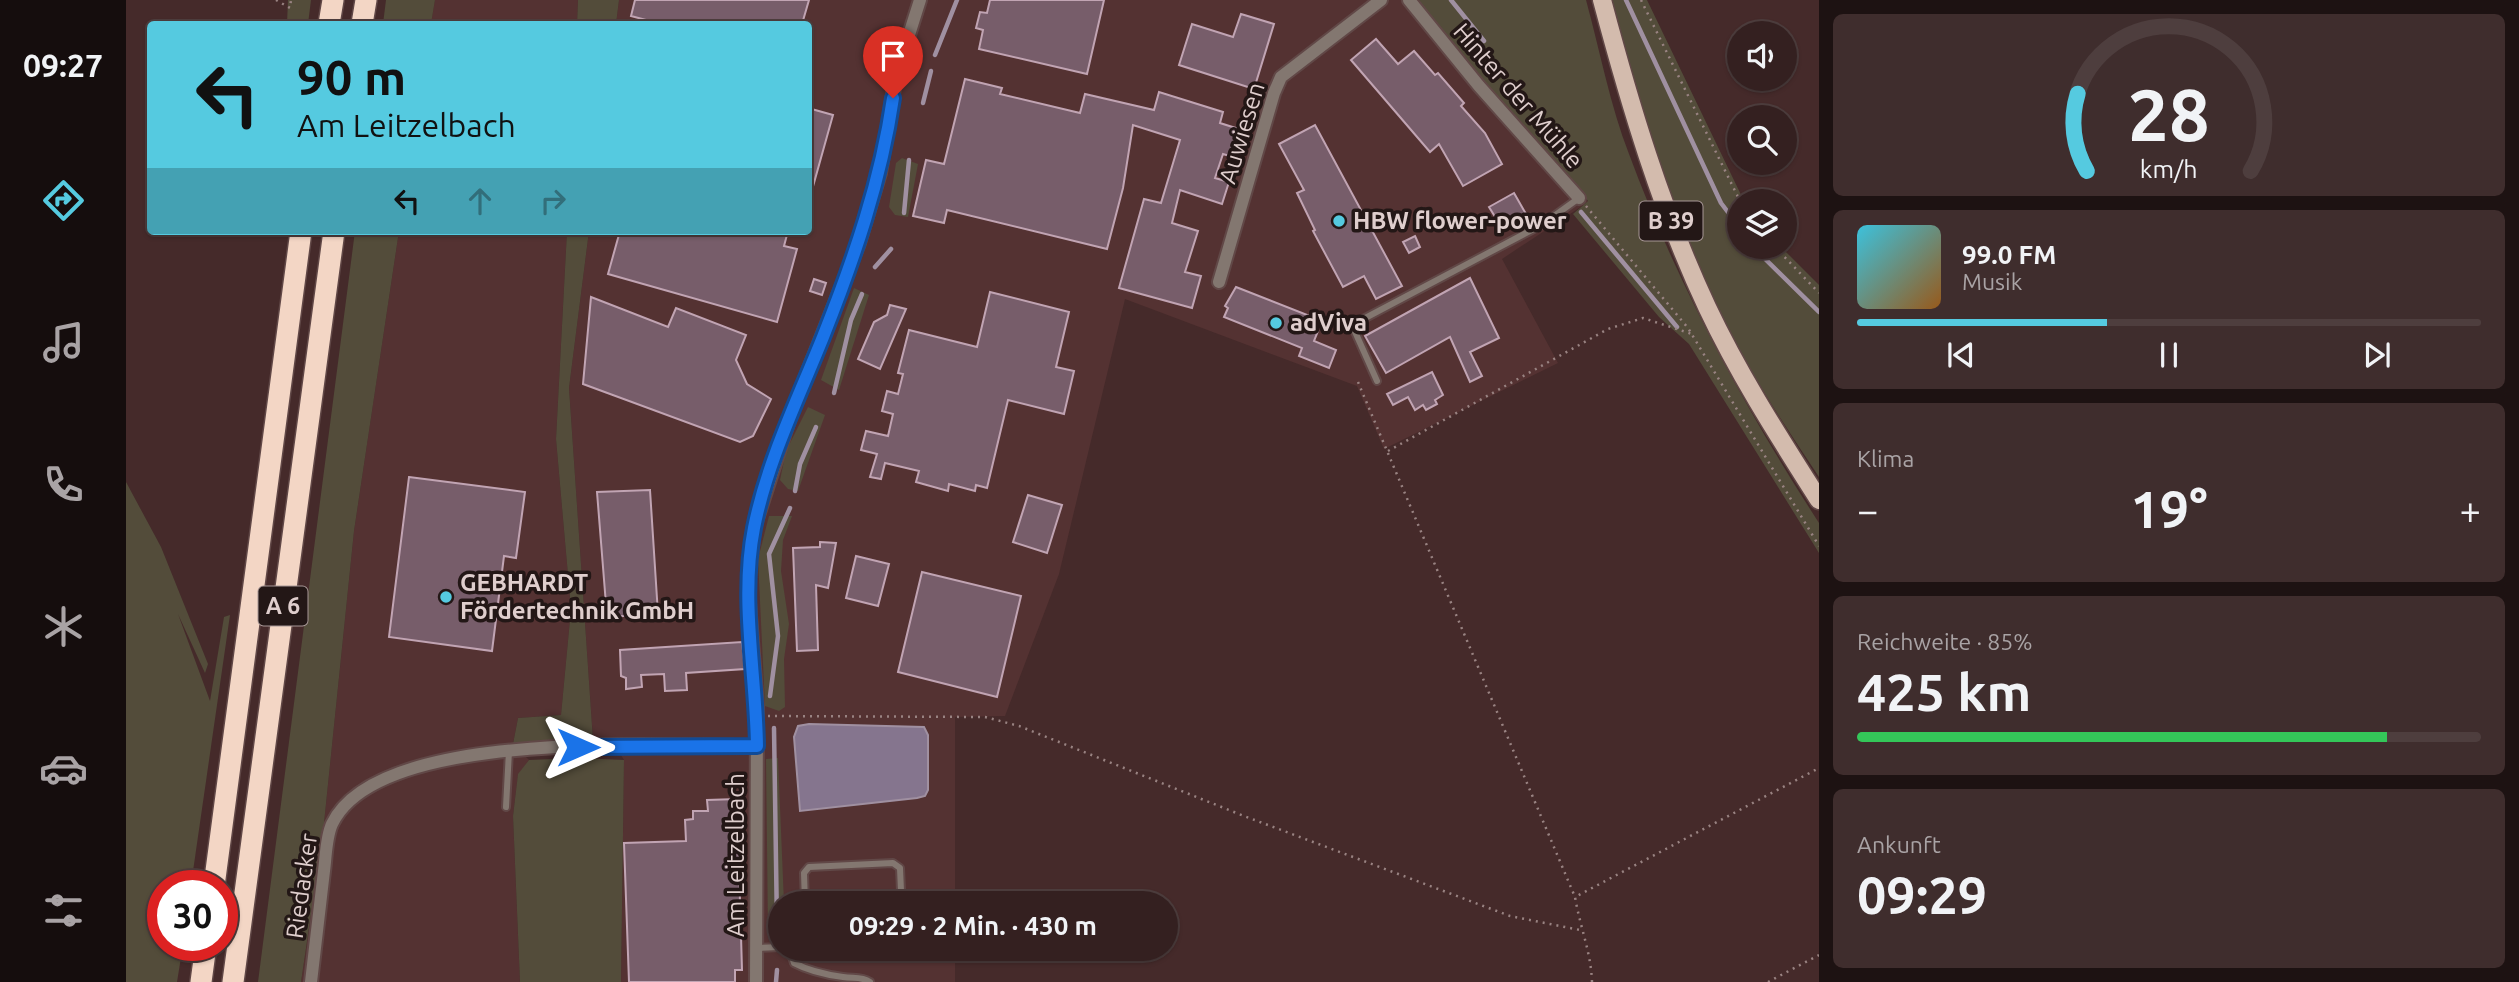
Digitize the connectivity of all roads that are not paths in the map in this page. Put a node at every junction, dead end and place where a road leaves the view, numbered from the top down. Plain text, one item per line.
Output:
1 (333, 0) edge
2 (366, 0) edge
3 (920, 0) edge
4 (1381, 0) edge
5 (1409, 0) edge
6 (1602, 0) edge
7 (330, 21) edge
8 (362, 21) edge
9 (1579, 198) joint
10 (300, 235) edge
11 (333, 235) edge
12 (1219, 282) dead end
13 (1377, 381) dead end
14 (1819, 500) edge
15 (757, 746) junction
16 (509, 751) junction
17 (506, 807) dead end
18 (216, 870) edge
19 (805, 902) edge
20 (757, 948) junction
21 (768, 948) edge
22 (204, 961) edge
23 (793, 961) edge
24 (201, 982) edge
25 (233, 982) edge
26 (311, 982) edge
27 (756, 982) edge
28 (870, 982) edge

1 - 7 highway
2 - 8 highway
3 - 15 street, Am Leitzelbach
4 - 12 street, Auwiesen
5 - 9 street, Hinter der Mühle
6 - 14 main road, B 39
9 - 13 lane, Hinter der Mühle
10 - 18 highway, A 6
11 - 25 highway, A 6
15 - 16 street, Riedacker
15 - 20 street, Am Leitzelbach
16 - 17 lane
16 - 26 street, Riedacker
19 - 19 lane
20 - 21 lane
20 - 27 street, Am Leitzelbach
22 - 24 highway
23 - 28 lane

